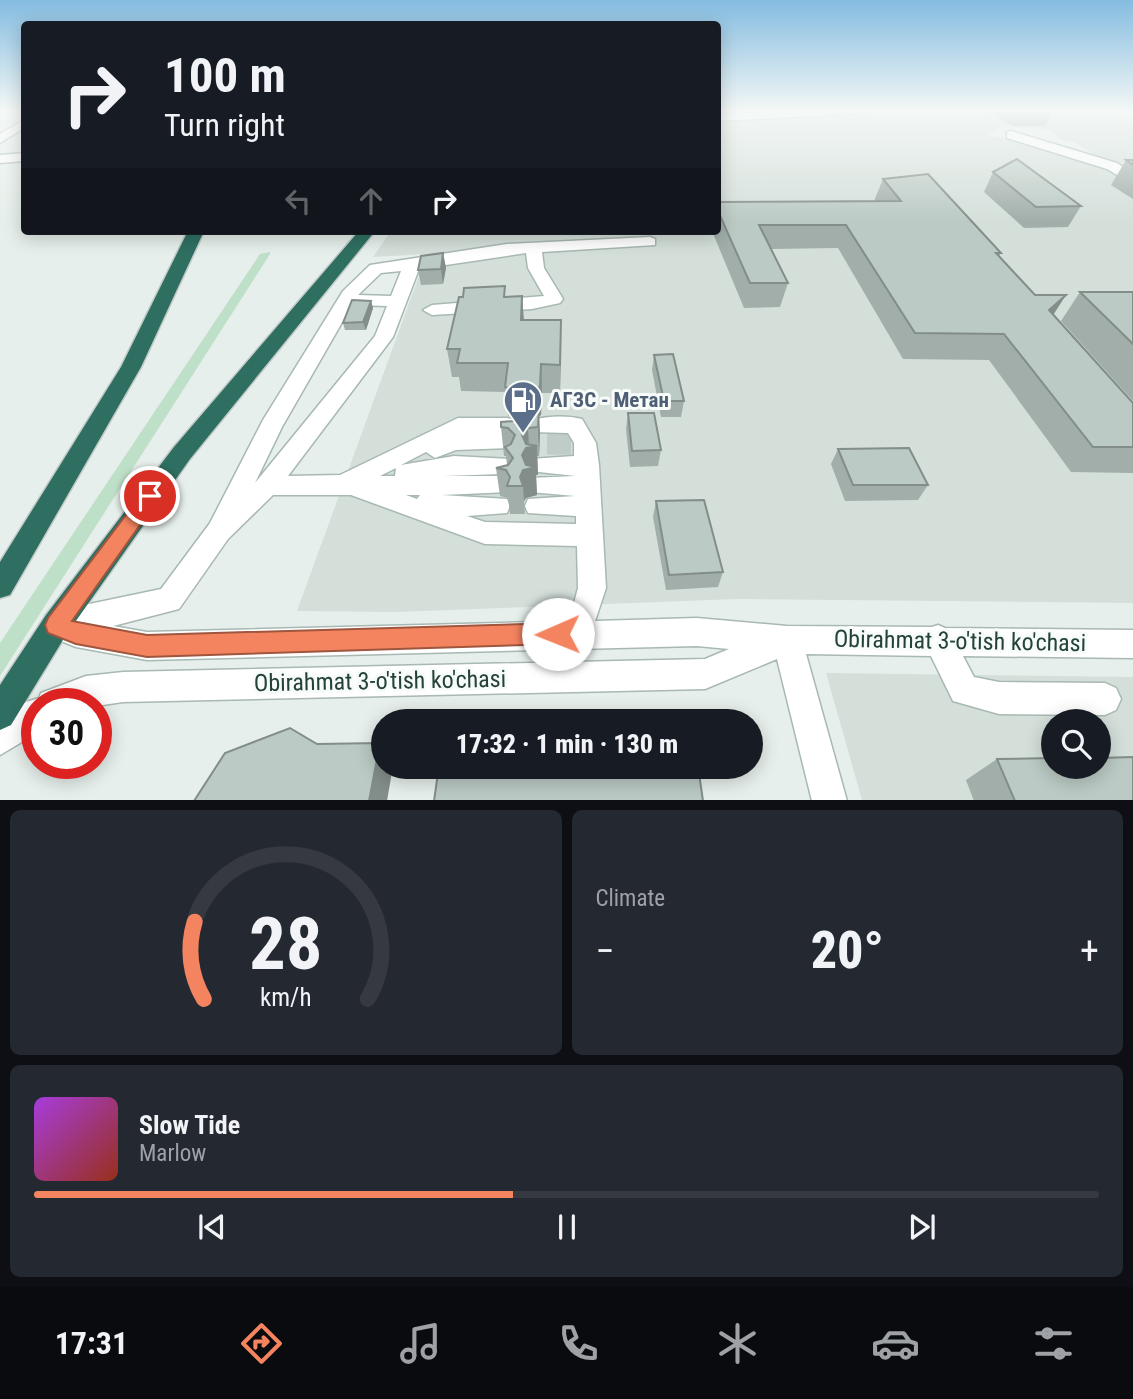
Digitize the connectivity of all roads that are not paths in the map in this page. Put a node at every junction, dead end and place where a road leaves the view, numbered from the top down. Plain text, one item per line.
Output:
1 (1051, 147) edge
2 (21, 158) edge
3 (0, 159) edge
4 (1133, 180) edge
5 (194, 235) edge
6 (364, 235) edge
7 (650, 242) dead end
8 (533, 247) junction
9 (412, 265) junction
10 (350, 296) junction
11 (399, 296) junction
12 (432, 310) dead end
13 (540, 426) edge
14 (503, 465) junction
15 (344, 483) junction
16 (587, 485) junction
17 (267, 486) junction
18 (219, 531) junction
19 (589, 534) junction
20 (0, 586) edge
21 (55, 625) junction
22 (530, 634) junction
23 (938, 639) junction
24 (787, 640) junction
25 (1133, 644) edge
26 (112, 688) edge
27 (1104, 699) dead end
28 (0, 714) edge
29 (21, 724) edge
30 (0, 739) edge
31 (830, 800) edge

1 - 4 street
2 - 3 street
5 - 20 highway
6 - 21 highway
7 - 8 street
8 - 9 street
8 - 12 street
9 - 10 street
9 - 11 street
10 - 11 street
10 - 18 street
11 - 17 street
13 - 16 street
14 - 15 street
14 - 15 street
14 - 15 street
15 - 17 street
15 - 19 street
16 - 16 street
16 - 19 street
17 - 18 street
18 - 21 street
19 - 22 street
21 - 22 street, Obirahmat 3-o'tish ko'chasi
21 - 28 highway
22 - 24 street, Obirahmat 3-o'tish ko'chasi
23 - 24 street, Obirahmat 3-o'tish ko'chasi
23 - 25 street, Obirahmat 3-o'tish ko'chasi
23 - 27 street
24 - 26 street, Obirahmat 3-o'tish ko'chasi
24 - 31 street
29 - 30 street

